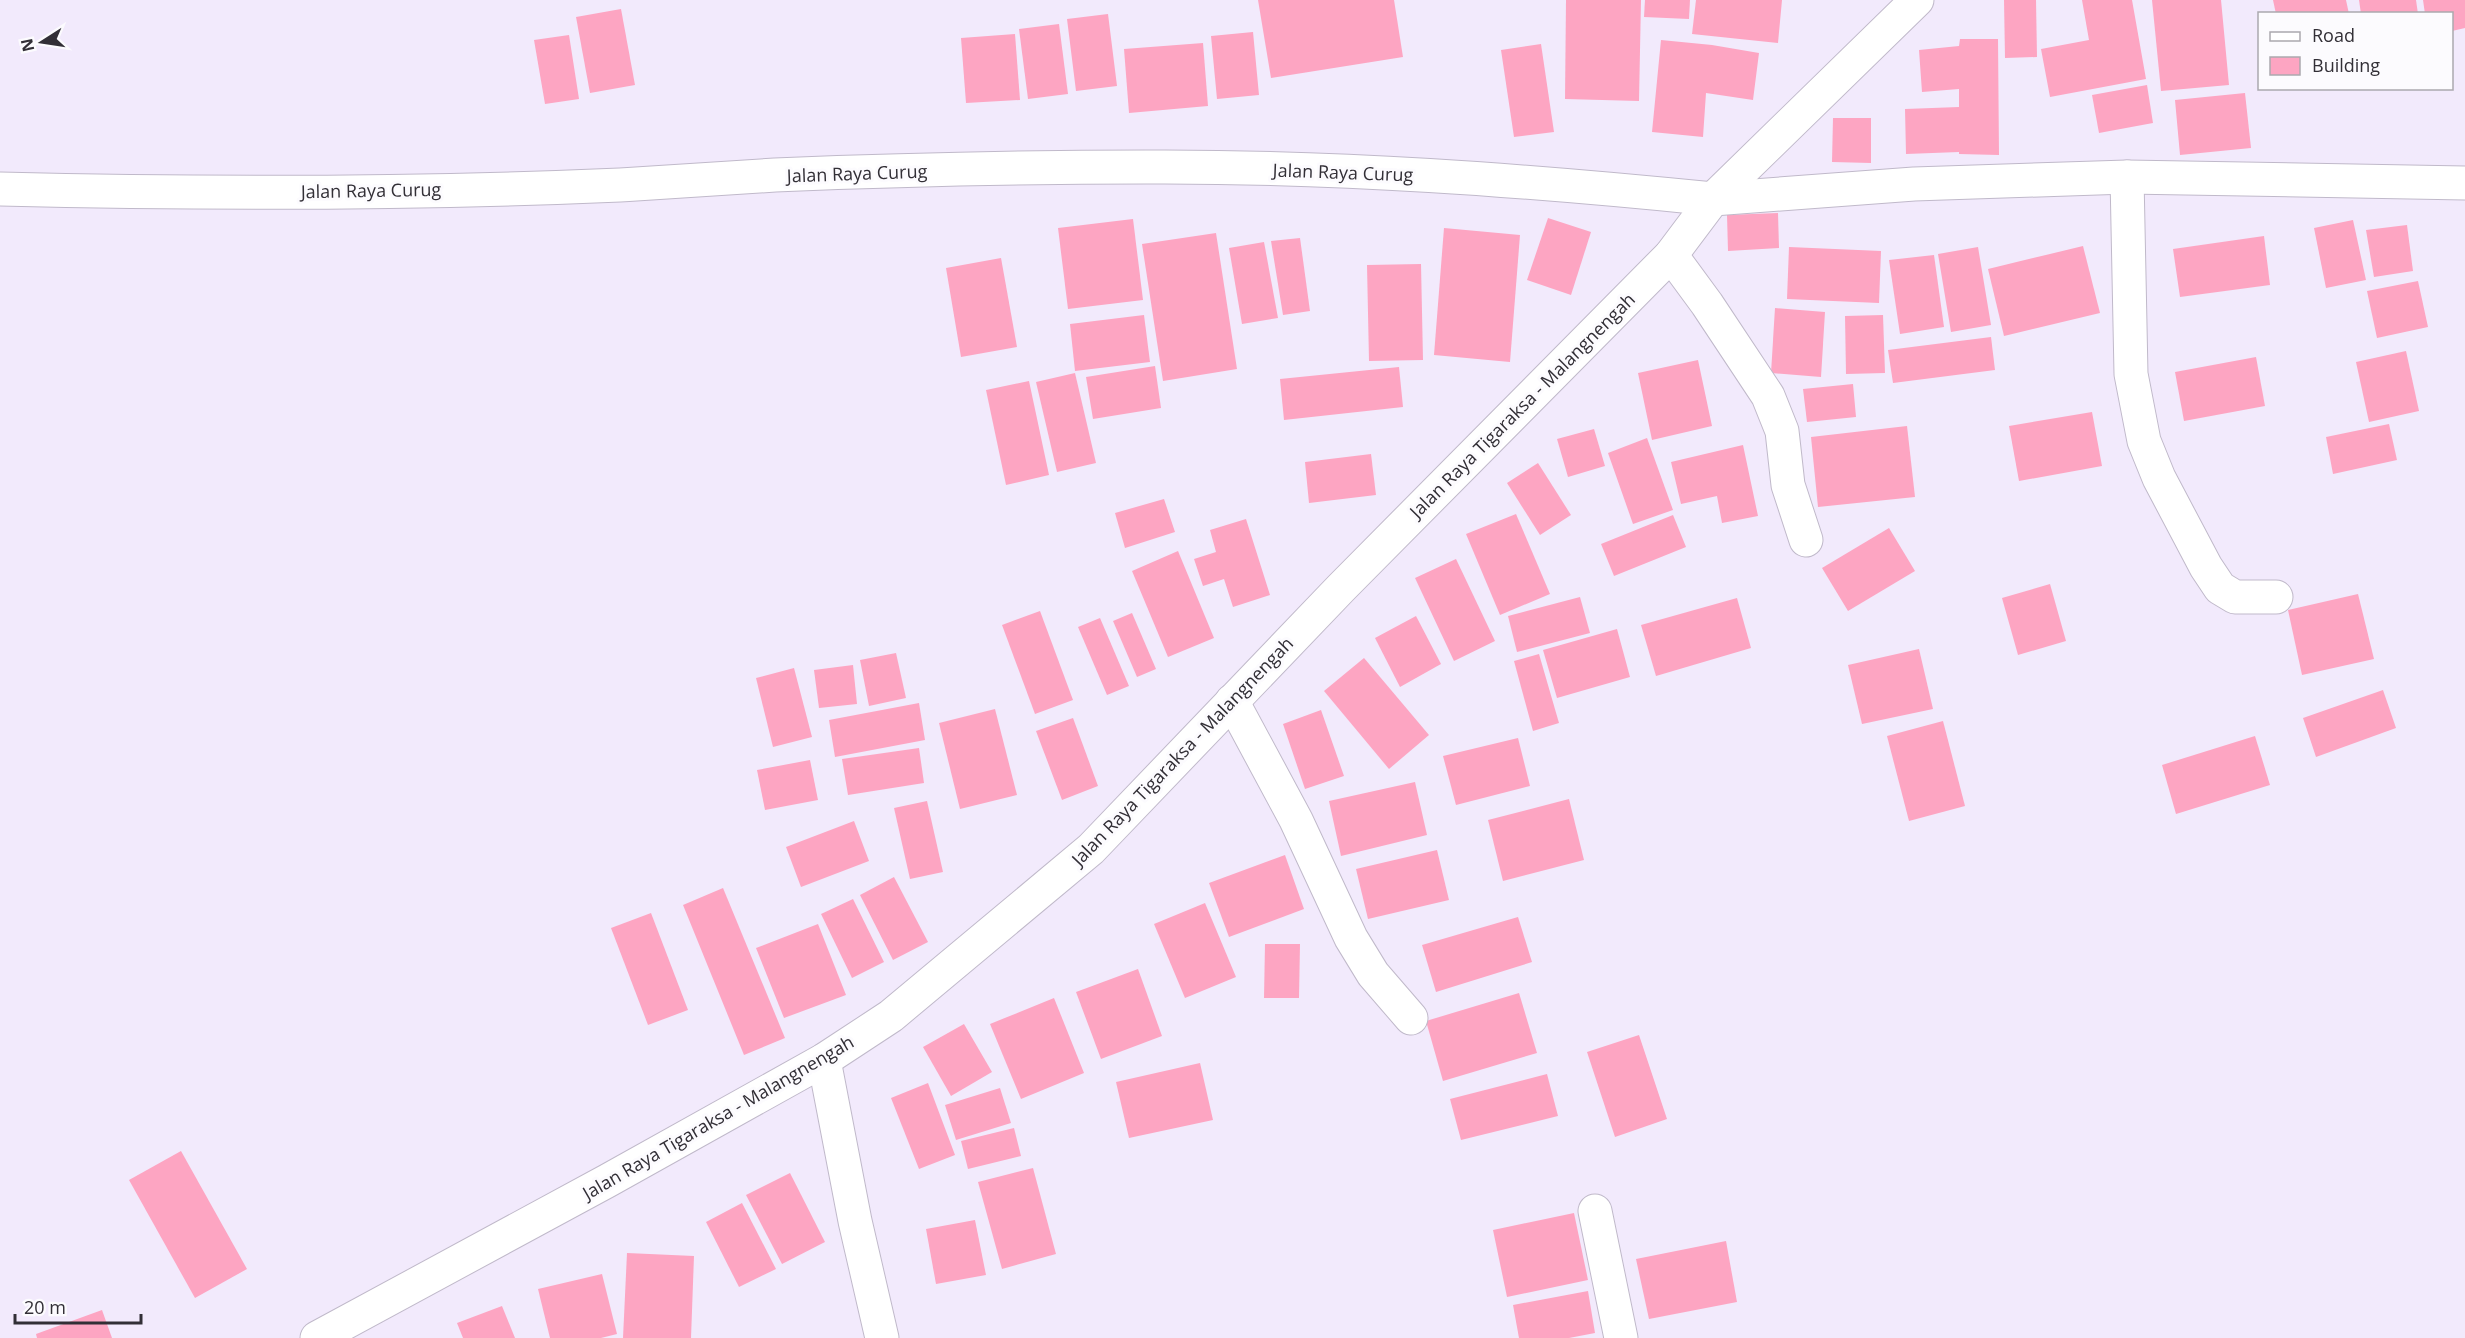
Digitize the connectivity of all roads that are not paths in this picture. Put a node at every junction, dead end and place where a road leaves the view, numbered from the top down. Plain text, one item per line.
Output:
1 (1917, 0) edge
2 (2127, 177) junction
3 (2465, 183) edge
4 (0, 189) edge
5 (1713, 199) junction
6 (1671, 255) junction
7 (1806, 540) dead end
8 (2276, 597) dead end
9 (1232, 701) junction
10 (1411, 1018) dead end
11 (824, 1060) junction
12 (1595, 1211) dead end
13 (317, 1338) edge
14 (882, 1338) edge
15 (1621, 1338) edge

1 - 5 street, Jalan Raya Tigaraksa - Malangnengah
2 - 3 street, Jalan Raya Curug
2 - 5 street, Jalan Raya Curug
2 - 8 street
4 - 5 street, Jalan Raya Curug
5 - 6 street, Jalan Raya Tigaraksa - Malangnengah
6 - 7 street
6 - 9 street, Jalan Raya Tigaraksa - Malangnengah
9 - 10 street
9 - 11 street, Jalan Raya Tigaraksa - Malangnengah
11 - 13 street, Jalan Raya Tigaraksa - Malangnengah
11 - 14 street
12 - 15 street

